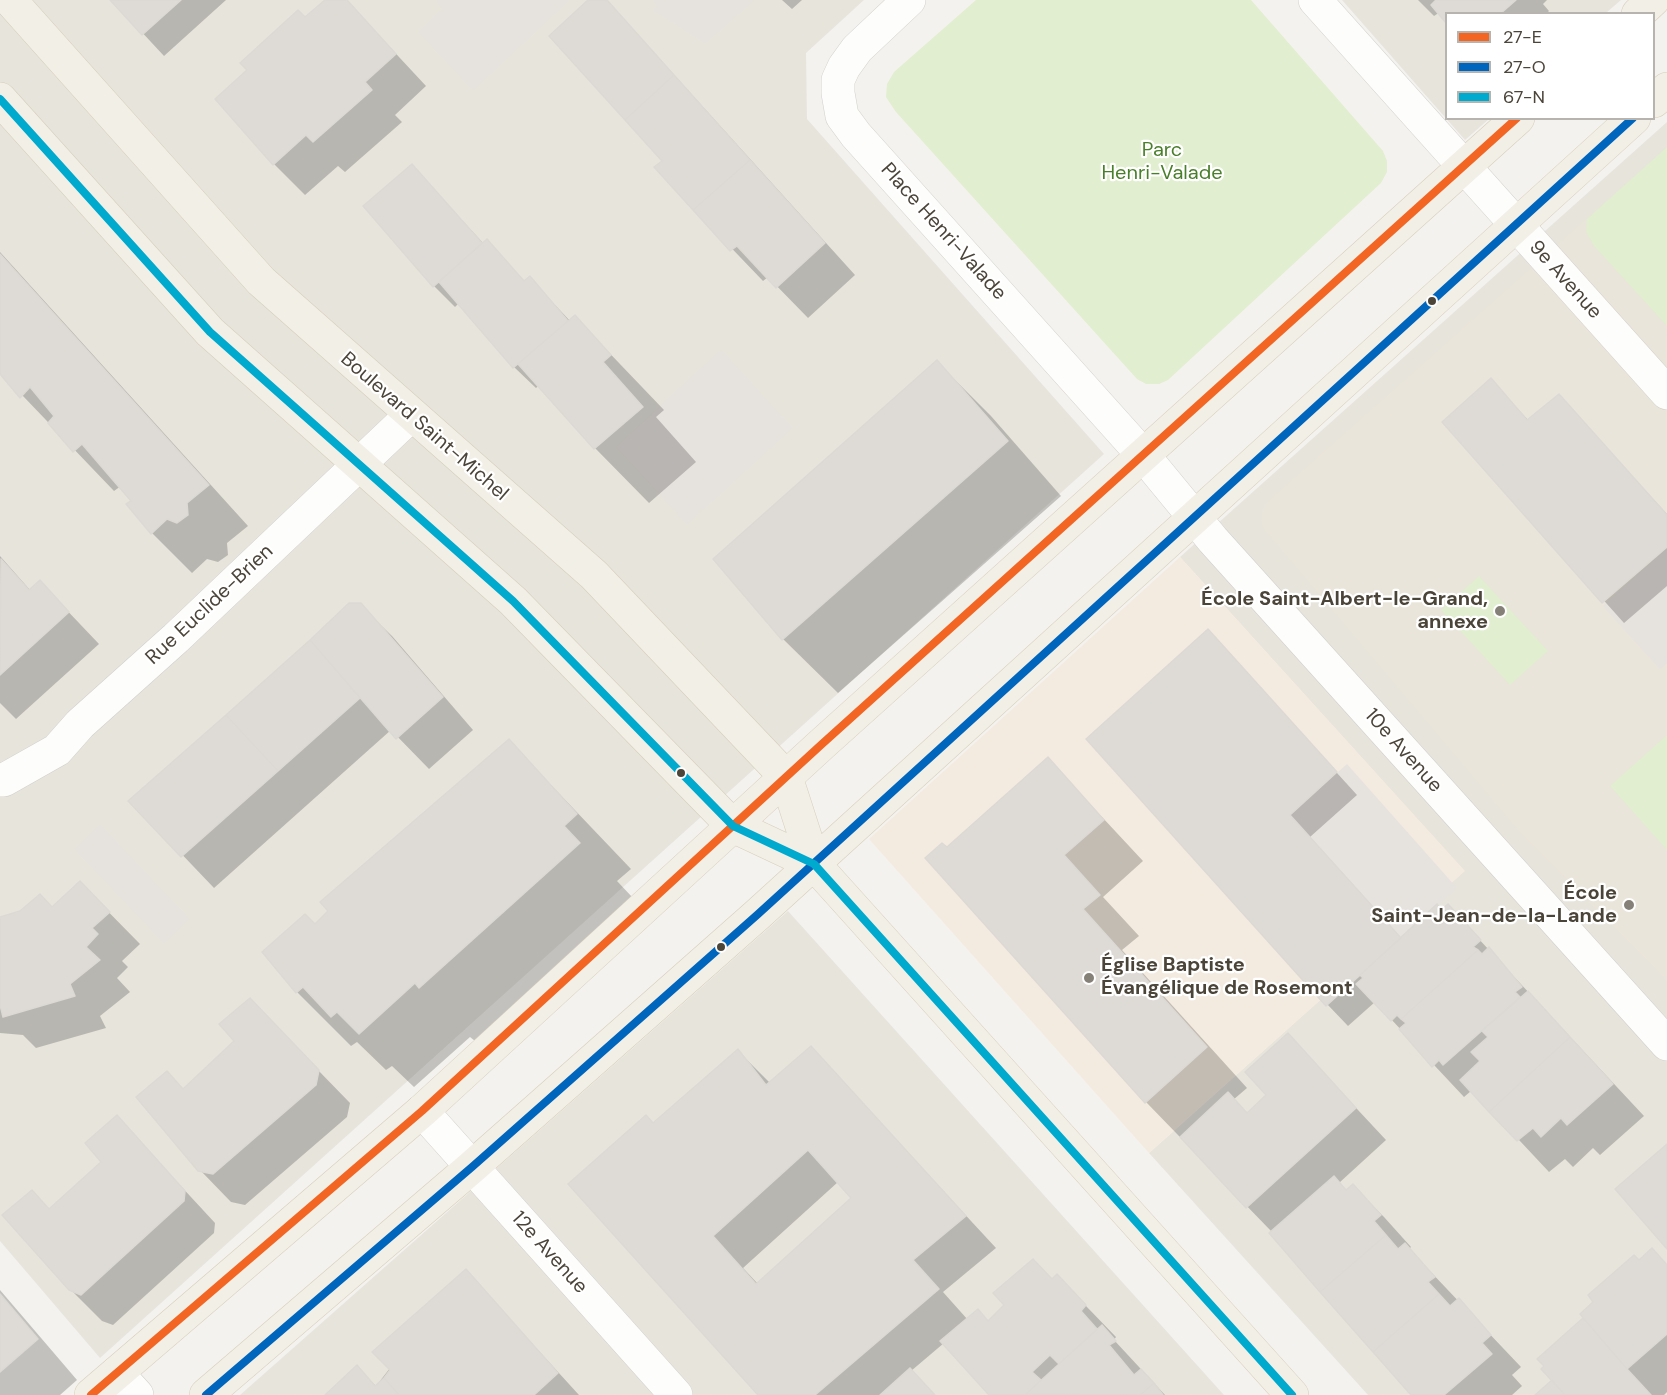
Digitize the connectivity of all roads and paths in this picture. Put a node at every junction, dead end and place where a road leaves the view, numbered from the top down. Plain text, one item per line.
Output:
1 (10, 0) edge
2 (909, 0) edge
3 (1315, 0) edge
4 (1653, 0) edge
5 (1640, 12) edge
6 (1667, 89) edge
7 (0, 99) edge
8 (1655, 100) edge
9 (1516, 120) edge
10 (1632, 120) edge
11 (1463, 166) junction
12 (1515, 225) junction
13 (1667, 393) edge
14 (410, 416) junction
15 (1143, 455) junction
16 (358, 465) junction
17 (1195, 519) junction
18 (786, 777) junction
19 (0, 780) edge
20 (733, 826) junction
21 (814, 864) junction
22 (1667, 1044) edge
23 (422, 1111) junction
24 (472, 1167) junction
25 (127, 1384) edge
26 (91, 1395) edge
27 (206, 1395) edge
28 (676, 1395) edge
29 (1292, 1395) edge

1 - 14 main road, Boulevard Saint-Michel
2 - 15 street, Place Henri-Valade
3 - 11 street
4 - 5 main road
6 - 8 main road
7 - 16 main road, Boulevard Saint-Michel
9 - 11 main road
10 - 12 main road
11 - 12 street, 9e Avenue
11 - 15 main road
12 - 13 street, 9e Avenue
12 - 17 main road
14 - 16 street, Rue Euclide-Brien
14 - 18 main road, Boulevard Saint-Michel
15 - 17 street, 10e Avenue
15 - 18 main road
16 - 19 street, Rue Euclide-Brien
16 - 20 main road, Boulevard Saint-Michel
17 - 21 main road
17 - 22 street, 10e Avenue
18 - 20 main road
18 - 21 main road, Boulevard Saint-Michel
20 - 21 main road, Boulevard Saint-Michel
20 - 23 main road
21 - 24 main road
21 - 29 main road, Boulevard Saint-Michel
23 - 24 street, 12e Avenue
23 - 25 main road
24 - 27 main road
24 - 28 street, 12e Avenue
25 - 26 main road

